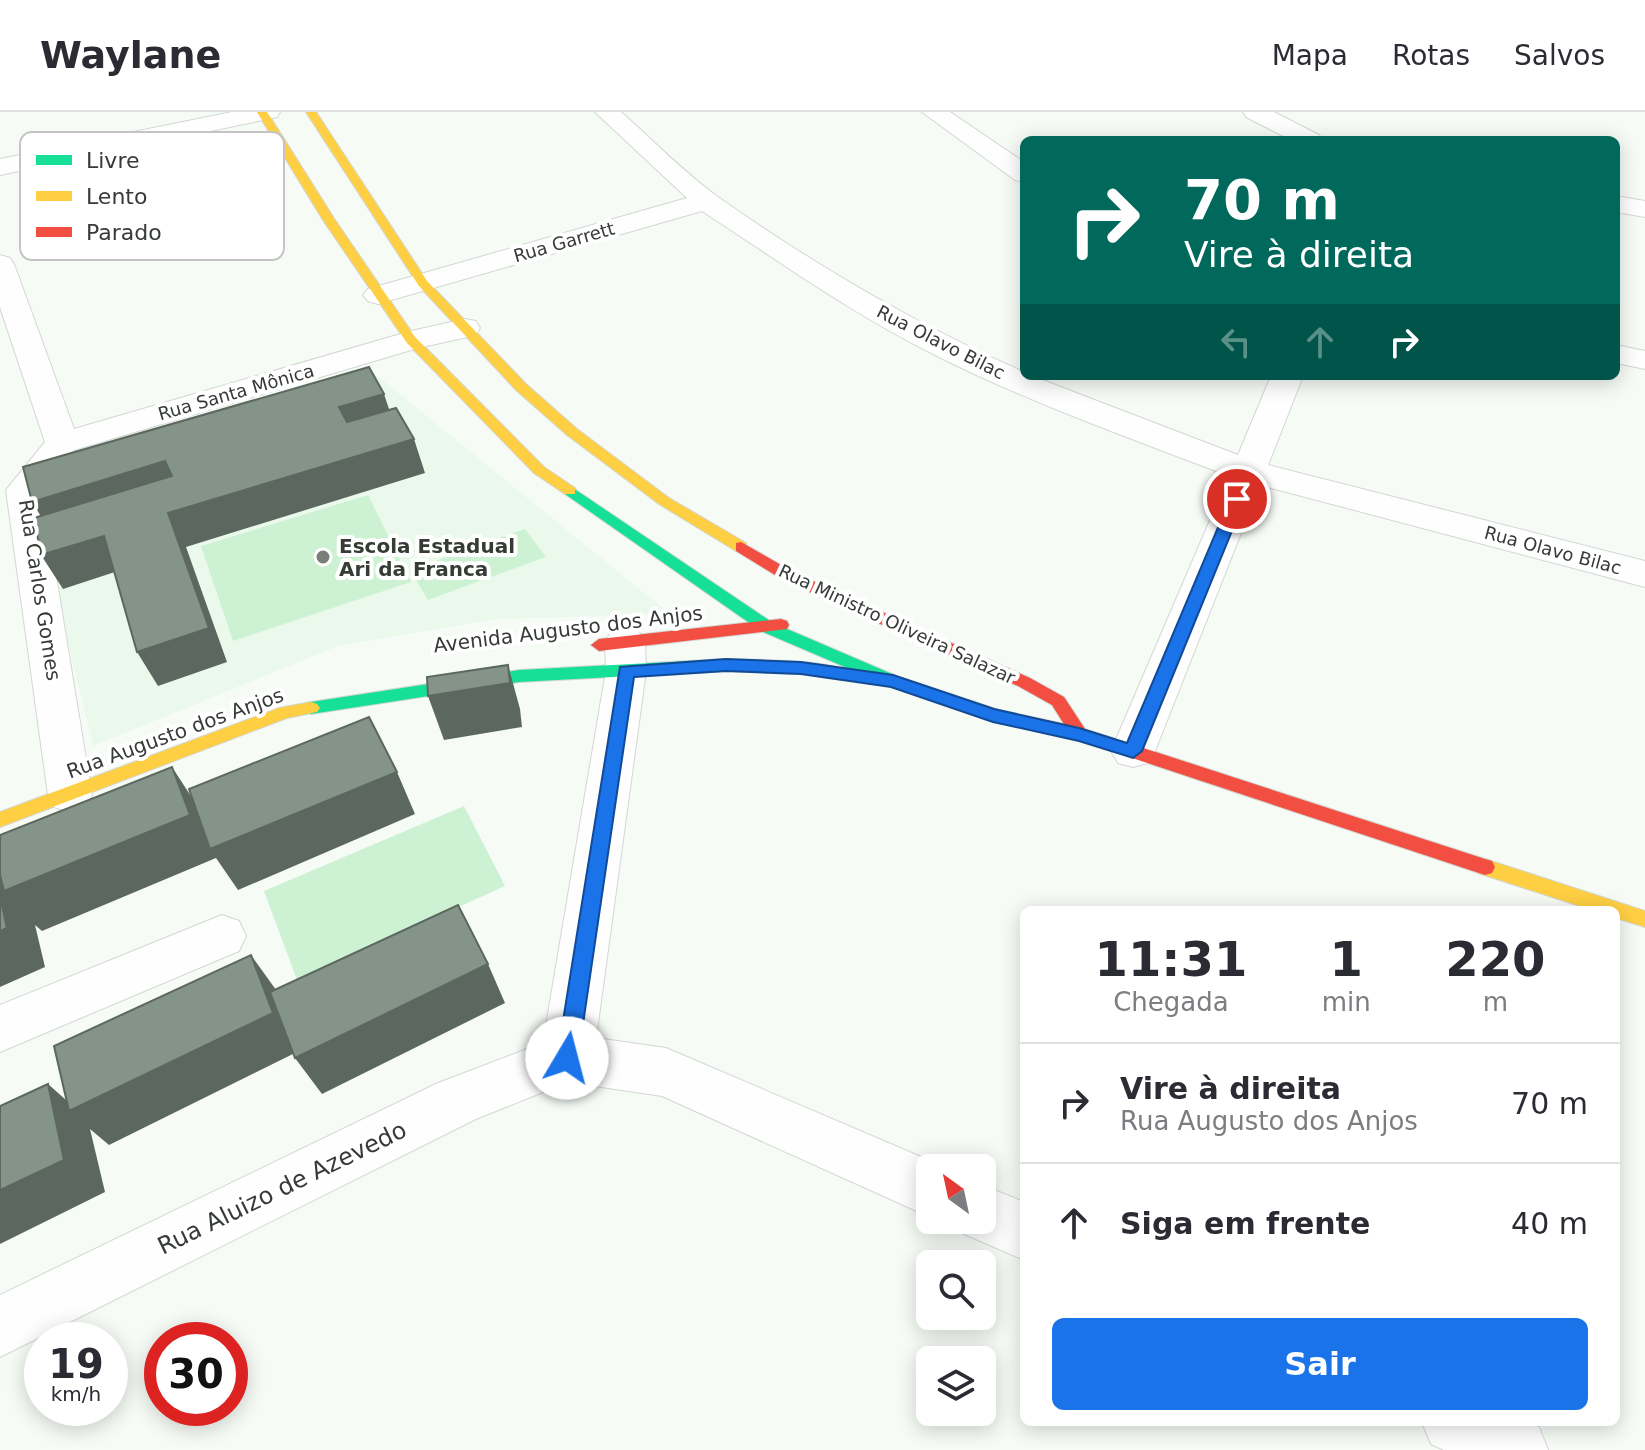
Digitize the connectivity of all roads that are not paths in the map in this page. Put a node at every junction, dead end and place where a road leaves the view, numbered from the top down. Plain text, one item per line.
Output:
1 (264, 112) edge
2 (311, 112) edge
3 (607, 112) edge
4 (934, 112) edge
5 (1255, 112) edge
6 (168, 132) edge
7 (276, 132) edge
8 (1302, 136) edge
9 (284, 144) edge
10 (20, 163) edge
11 (0, 167) edge
12 (1020, 171) edge
13 (706, 201) junction
14 (1620, 205) edge
15 (1645, 209) edge
16 (0, 264) edge
17 (423, 283) junction
18 (378, 295) junction
19 (7, 305) edge
20 (465, 328) junction
21 (411, 340) junction
22 (1620, 355) edge
23 (1645, 360) edge
24 (1285, 380) edge
25 (62, 443) junction
26 (1249, 471) junction
27 (12, 493) edge
28 (1645, 574) edge
29 (869, 614) junction
30 (840, 617) dead end
31 (796, 623) dead end
32 (767, 627) junction
33 (577, 648) dead end
34 (625, 657) junction
35 (391, 677) dead end
36 (893, 681) junction
37 (285, 712) junction
38 (1079, 734) junction
39 (1133, 751) junction
40 (70, 795) junction
41 (0, 820) edge
42 (1605, 906) edge
43 (1620, 911) edge
44 (1645, 919) edge
45 (222, 936) dead end
46 (0, 1029) edge
47 (567, 1058) junction
48 (916, 1183) edge
49 (996, 1219) edge
50 (1020, 1229) edge
51 (0, 1327) edge
52 (1462, 1426) edge
53 (1516, 1450) edge

1 - 6 street
1 - 7 street, Rua Ministro Oliveira Salazar
2 - 17 street, Rua Ministro Oliveira Salazar
3 - 13 street, Rua Olavo Bilac
4 - 12 street
5 - 8 street
9 - 18 street, Rua Ministro Oliveira Salazar
10 - 11 street
13 - 17 street, Rua Garrett
13 - 26 street, Rua Olavo Bilac
14 - 15 street
16 - 19 street
17 - 18 street, Rua Garrett
17 - 20 street, Rua Ministro Oliveira Salazar
18 - 21 street, Rua Ministro Oliveira Salazar
19 - 25 street
20 - 21 street, Rua Santa Mônica
20 - 29 street, Rua Ministro Oliveira Salazar
21 - 25 street, Rua Santa Mônica
21 - 32 street, Rua Ministro Oliveira Salazar
22 - 23 street
24 - 26 street
25 - 27 street, Rua Carlos Gomes
26 - 28 street, Rua Olavo Bilac
26 - 39 street
27 - 40 street, Rua Carlos Gomes
29 - 30 street
29 - 38 street, Rua Ministro Oliveira Salazar
31 - 32 street, Avenida Augusto dos Anjos
32 - 34 street, Avenida Augusto dos Anjos
32 - 36 street, Rua Ministro Oliveira Salazar
33 - 34 street, Avenida Augusto dos Anjos
34 - 36 street, Rua Augusto dos Anjos
34 - 37 street, Rua Augusto dos Anjos
34 - 47 street
35 - 37 street
36 - 38 street, Rua Ministro Oliveira Salazar
37 - 40 street, Rua Augusto dos Anjos
38 - 39 street, Rua Ministro Oliveira Salazar
39 - 42 street, Rua Ministro Oliveira Salazar
40 - 41 street, Rua Augusto dos Anjos
43 - 44 street, Rua Ministro Oliveira Salazar
45 - 46 street
47 - 48 street
47 - 51 street, Rua Aluizo de Azevedo
49 - 50 street
52 - 53 street

